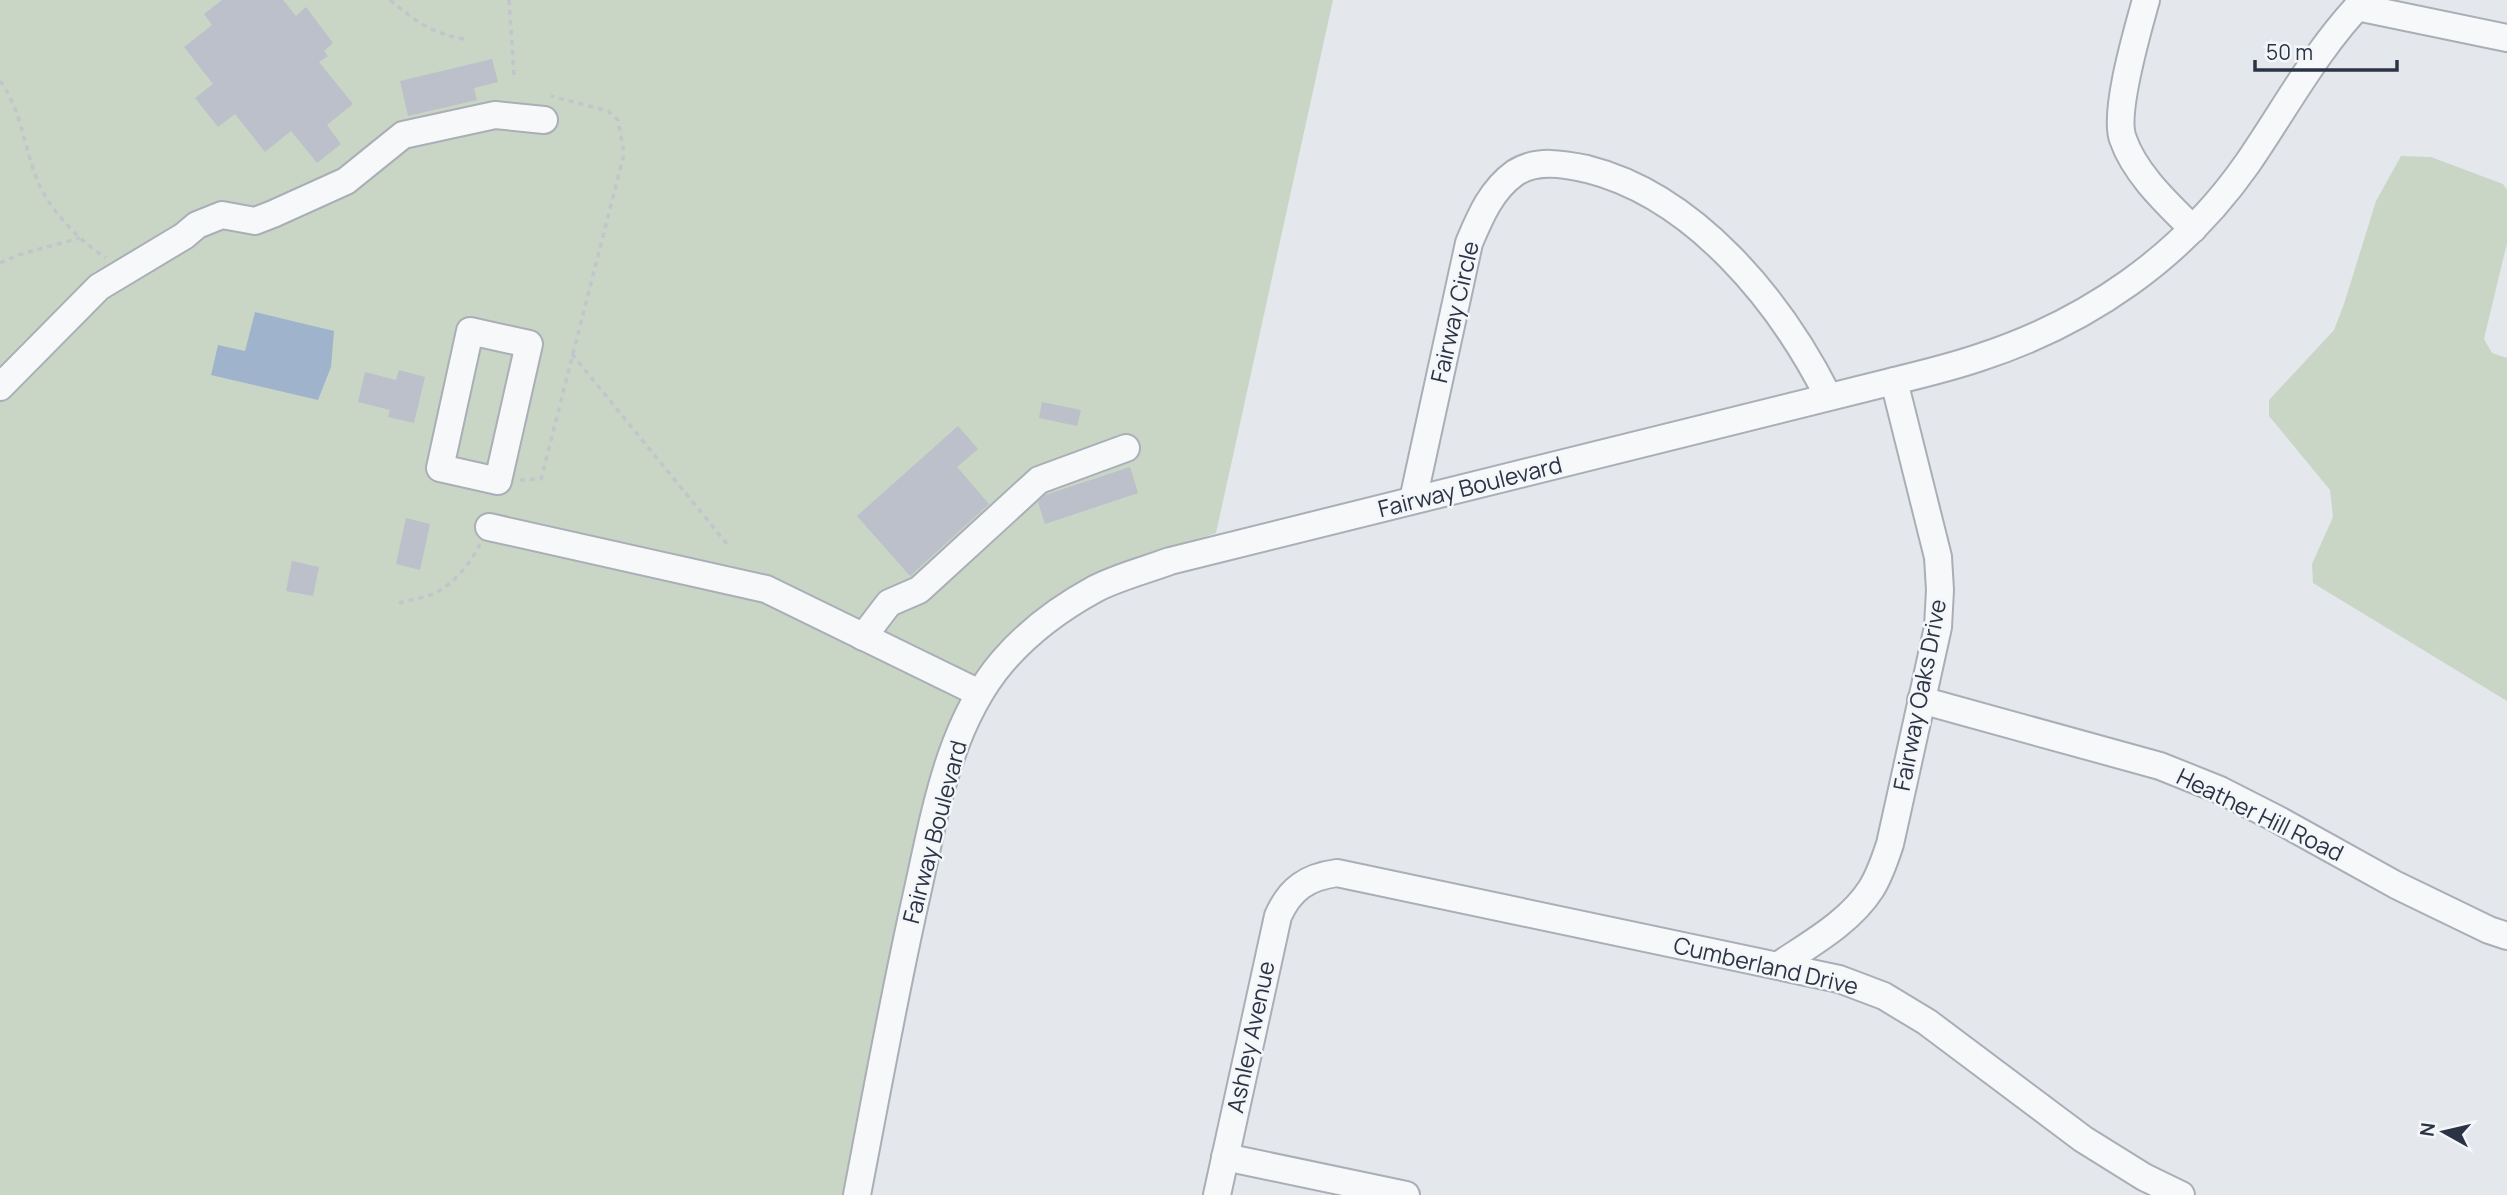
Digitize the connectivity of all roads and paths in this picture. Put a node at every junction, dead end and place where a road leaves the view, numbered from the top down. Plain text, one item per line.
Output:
1 (390, 0) edge
2 (509, 0) edge
3 (2146, 0) edge
4 (2360, 4) edge
5 (2507, 38) edge
6 (469, 40) dead end
7 (514, 76) dead end
8 (0, 81) edge
9 (544, 120) dead end
10 (2193, 229) junction
11 (80, 239) junction
12 (0, 263) edge
13 (125, 271) junction
14 (529, 344) joint
15 (572, 354) dead end
16 (1894, 382) junction
17 (0, 387) edge
18 (1828, 396) junction
19 (1126, 448) dead end
20 (1413, 500) junction
21 (489, 527) dead end
22 (727, 544) dead end
23 (863, 637) junction
24 (979, 692) junction
25 (1922, 701) junction
26 (1299, 885) joint
27 (2507, 936) edge
28 (1779, 965) junction
29 (1225, 1157) junction
30 (857, 1195) edge
31 (1217, 1195) edge
32 (1406, 1195) edge
33 (2181, 1195) edge

1 - 6 path
2 - 7 path
3 - 10 street
4 - 5 street
4 - 10 street, Fairway Boulevard
8 - 11 path
9 - 13 street
10 - 16 street, Fairway Boulevard
11 - 12 path
11 - 13 path
13 - 17 street
14 - 14 street
15 - 22 path
16 - 18 street, Fairway Boulevard
16 - 25 street, Fairway Oaks Drive
18 - 20 street, Fairway Boulevard
18 - 20 street, Fairway Circle
19 - 23 street
20 - 24 street, Fairway Boulevard
21 - 23 street
23 - 24 street
24 - 30 street, Fairway Boulevard
25 - 27 street, Heather Hill Road
25 - 28 street, Fairway Oaks Drive
26 - 28 street, Cumberland Drive
26 - 29 street, Ashley Avenue
28 - 33 street, Cumberland Drive
29 - 31 street, Ashley Avenue
29 - 32 street

